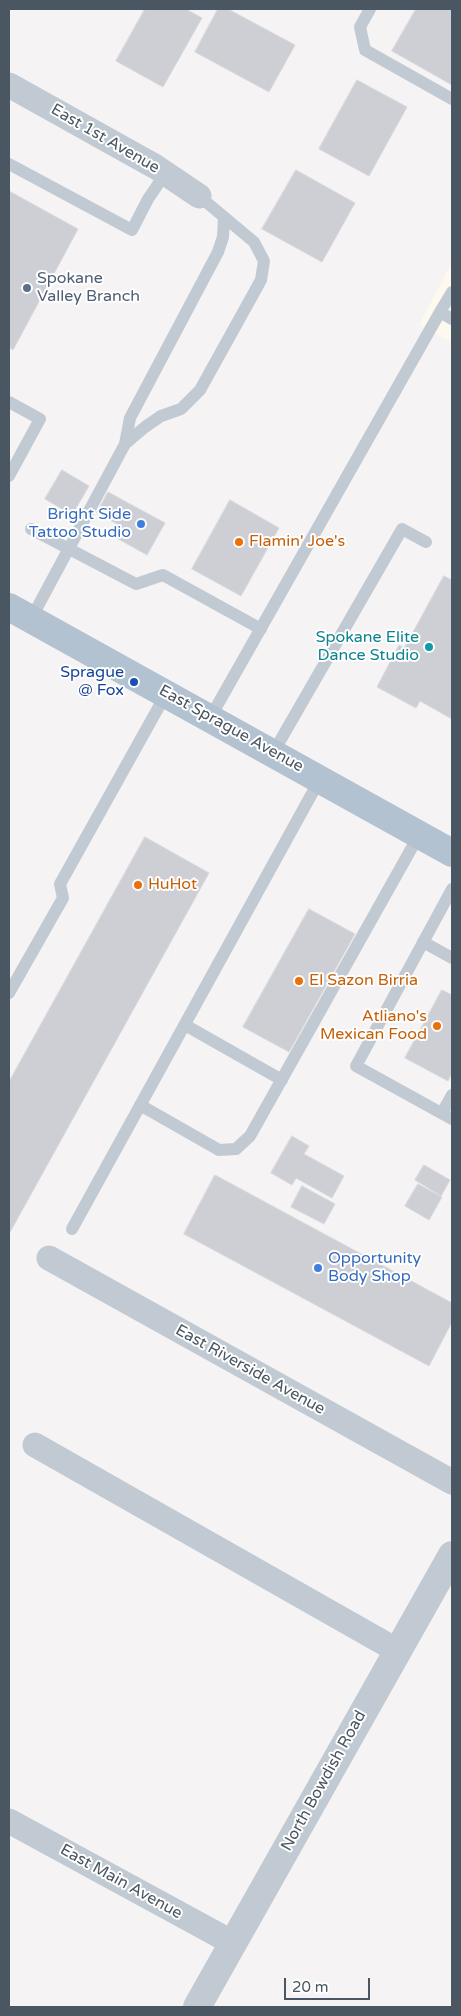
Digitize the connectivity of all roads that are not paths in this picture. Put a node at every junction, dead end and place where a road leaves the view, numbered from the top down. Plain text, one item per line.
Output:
1 (370, 9) edge
2 (9, 86) edge
3 (452, 99) edge
4 (9, 164) edge
5 (165, 174) junction
6 (199, 196) joint
7 (224, 217) junction
8 (452, 292) edge
9 (440, 312) junction
10 (452, 319) edge
11 (9, 402) edge
12 (125, 444) junction
13 (9, 476) edge
14 (31, 529) dead end
15 (426, 542) dead end
16 (69, 548) junction
17 (20, 613) edge
18 (260, 629) junction
19 (166, 694) junction
20 (210, 718) junction
21 (274, 753) junction
22 (320, 779) junction
23 (419, 835) junction
24 (452, 853) edge
25 (452, 889) edge
26 (423, 942) junction
27 (452, 958) edge
28 (9, 993) edge
29 (184, 1025) junction
30 (282, 1080) junction
31 (452, 1095) edge
32 (140, 1106) junction
33 (447, 1116) edge
34 (72, 1229) dead end
35 (49, 1258) dead end
36 (35, 1445) dead end
37 (452, 1482) edge
38 (452, 1555) edge
39 (398, 1651) junction
40 (9, 1821) edge
41 (233, 1943) junction
42 (197, 2007) edge

1 - 3 lane
2 - 5 street, East 1st Avenue
4 - 5 lane
5 - 6 street, East 1st Avenue
6 - 7 lane
7 - 12 lane
7 - 12 lane
8 - 9 lane
9 - 10 lane
9 - 18 lane
11 - 13 lane
12 - 16 lane
14 - 16 lane
15 - 21 lane
16 - 17 lane
16 - 18 lane
17 - 19 main road, East Sprague Avenue
18 - 20 lane
19 - 20 main road, East Sprague Avenue
19 - 28 lane
20 - 21 main road, East Sprague Avenue
21 - 22 main road, East Sprague Avenue
22 - 23 main road, East Sprague Avenue
22 - 29 lane
23 - 24 main road, East Sprague Avenue
23 - 30 lane
25 - 26 lane
26 - 27 lane
26 - 33 lane
29 - 30 lane
29 - 32 lane
30 - 32 lane
31 - 33 lane
32 - 34 lane
35 - 37 street, East Riverside Avenue
36 - 39 street
38 - 39 street, North Bowdish Road
39 - 41 street, North Bowdish Road
40 - 41 street, East Main Avenue
41 - 42 street, North Bowdish Road

